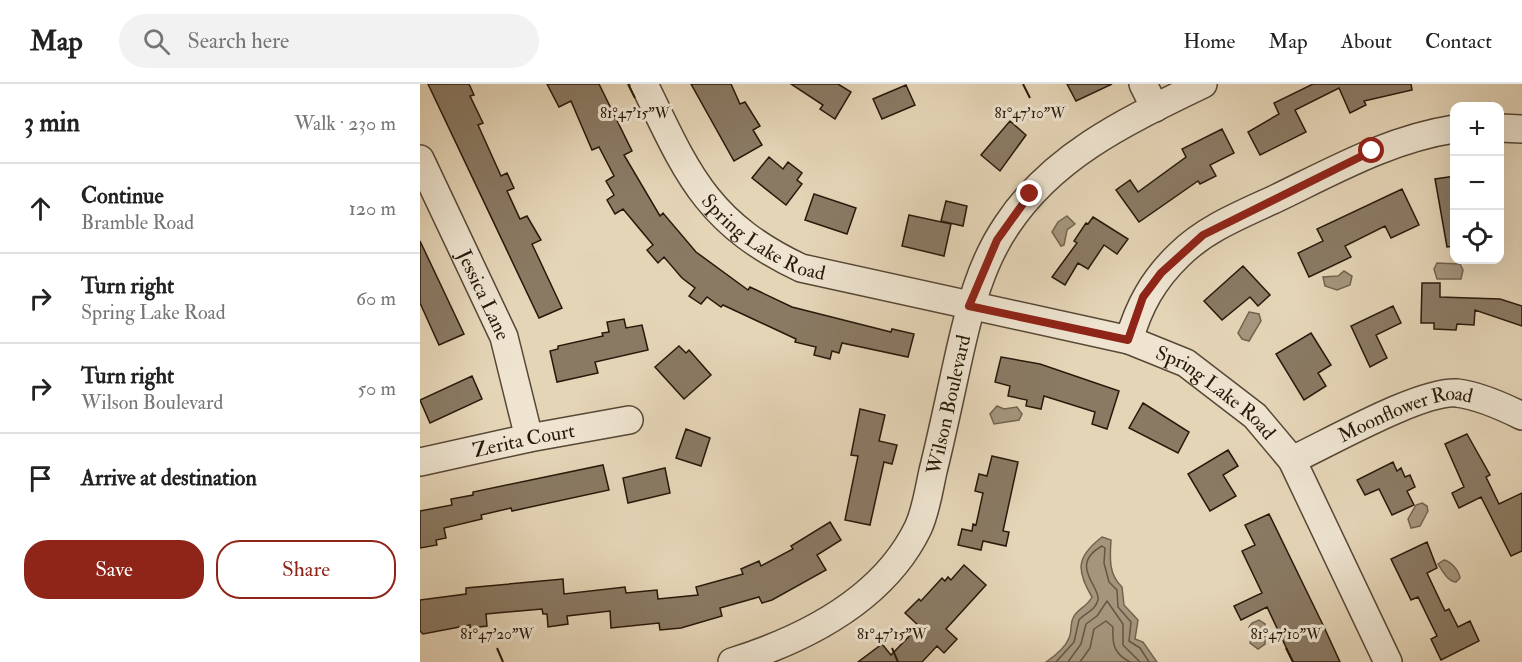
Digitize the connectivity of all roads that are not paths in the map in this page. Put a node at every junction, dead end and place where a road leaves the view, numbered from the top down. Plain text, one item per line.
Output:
1 (644, 84) edge
2 (1143, 84) edge
3 (1203, 84) edge
4 (1155, 108) junction
5 (1504, 128) edge
6 (1522, 129) edge
7 (1450, 130) edge
8 (420, 159) edge
9 (969, 306) junction
10 (1128, 340) junction
11 (1522, 416) edge
12 (629, 420) dead end
13 (529, 438) junction
14 (1292, 460) junction
15 (420, 462) edge
16 (732, 662) edge
17 (1388, 662) edge

1 - 9 street, Spring Lake Road
2 - 4 street
3 - 4 street, Wilson Boulevard
4 - 9 street, Wilson Boulevard
5 - 6 street
7 - 10 street
8 - 13 street, Jessica Lane
9 - 10 street, Spring Lake Road
9 - 16 street, Wilson Boulevard
10 - 14 street, Spring Lake Road
11 - 14 street, Moonflower Road
12 - 13 street, Zerita Court
13 - 15 street, Zerita Court
14 - 17 street, Spring Lake Road

